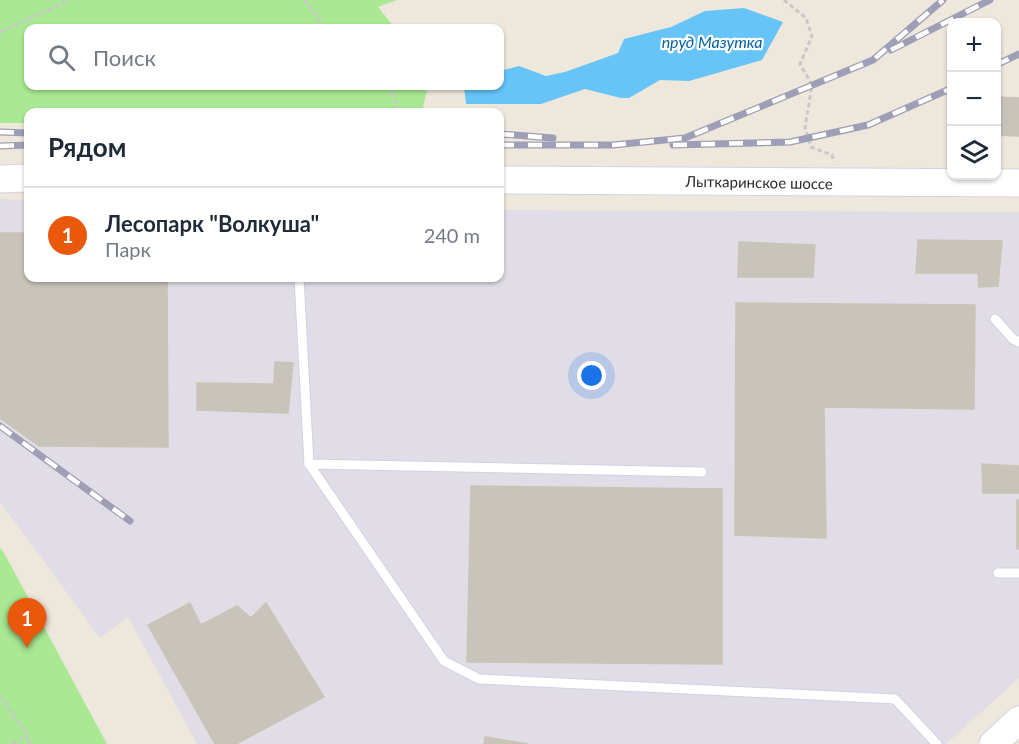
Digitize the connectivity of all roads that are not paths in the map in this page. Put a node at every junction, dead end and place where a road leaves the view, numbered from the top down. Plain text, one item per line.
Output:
1 (24, 178) edge
2 (0, 179) edge
3 (504, 180) edge
4 (1019, 183) edge
5 (299, 282) edge
6 (995, 319) dead end
7 (1019, 342) edge
8 (309, 464) junction
9 (702, 472) dead end
10 (998, 573) dead end
11 (1019, 573) edge
12 (1019, 720) edge
13 (937, 744) edge
14 (993, 744) edge

1 - 2 main road
3 - 4 main road, Лыткаринское шоссе
5 - 8 lane
6 - 7 lane
8 - 9 lane
8 - 13 lane
10 - 11 lane
12 - 14 main road

